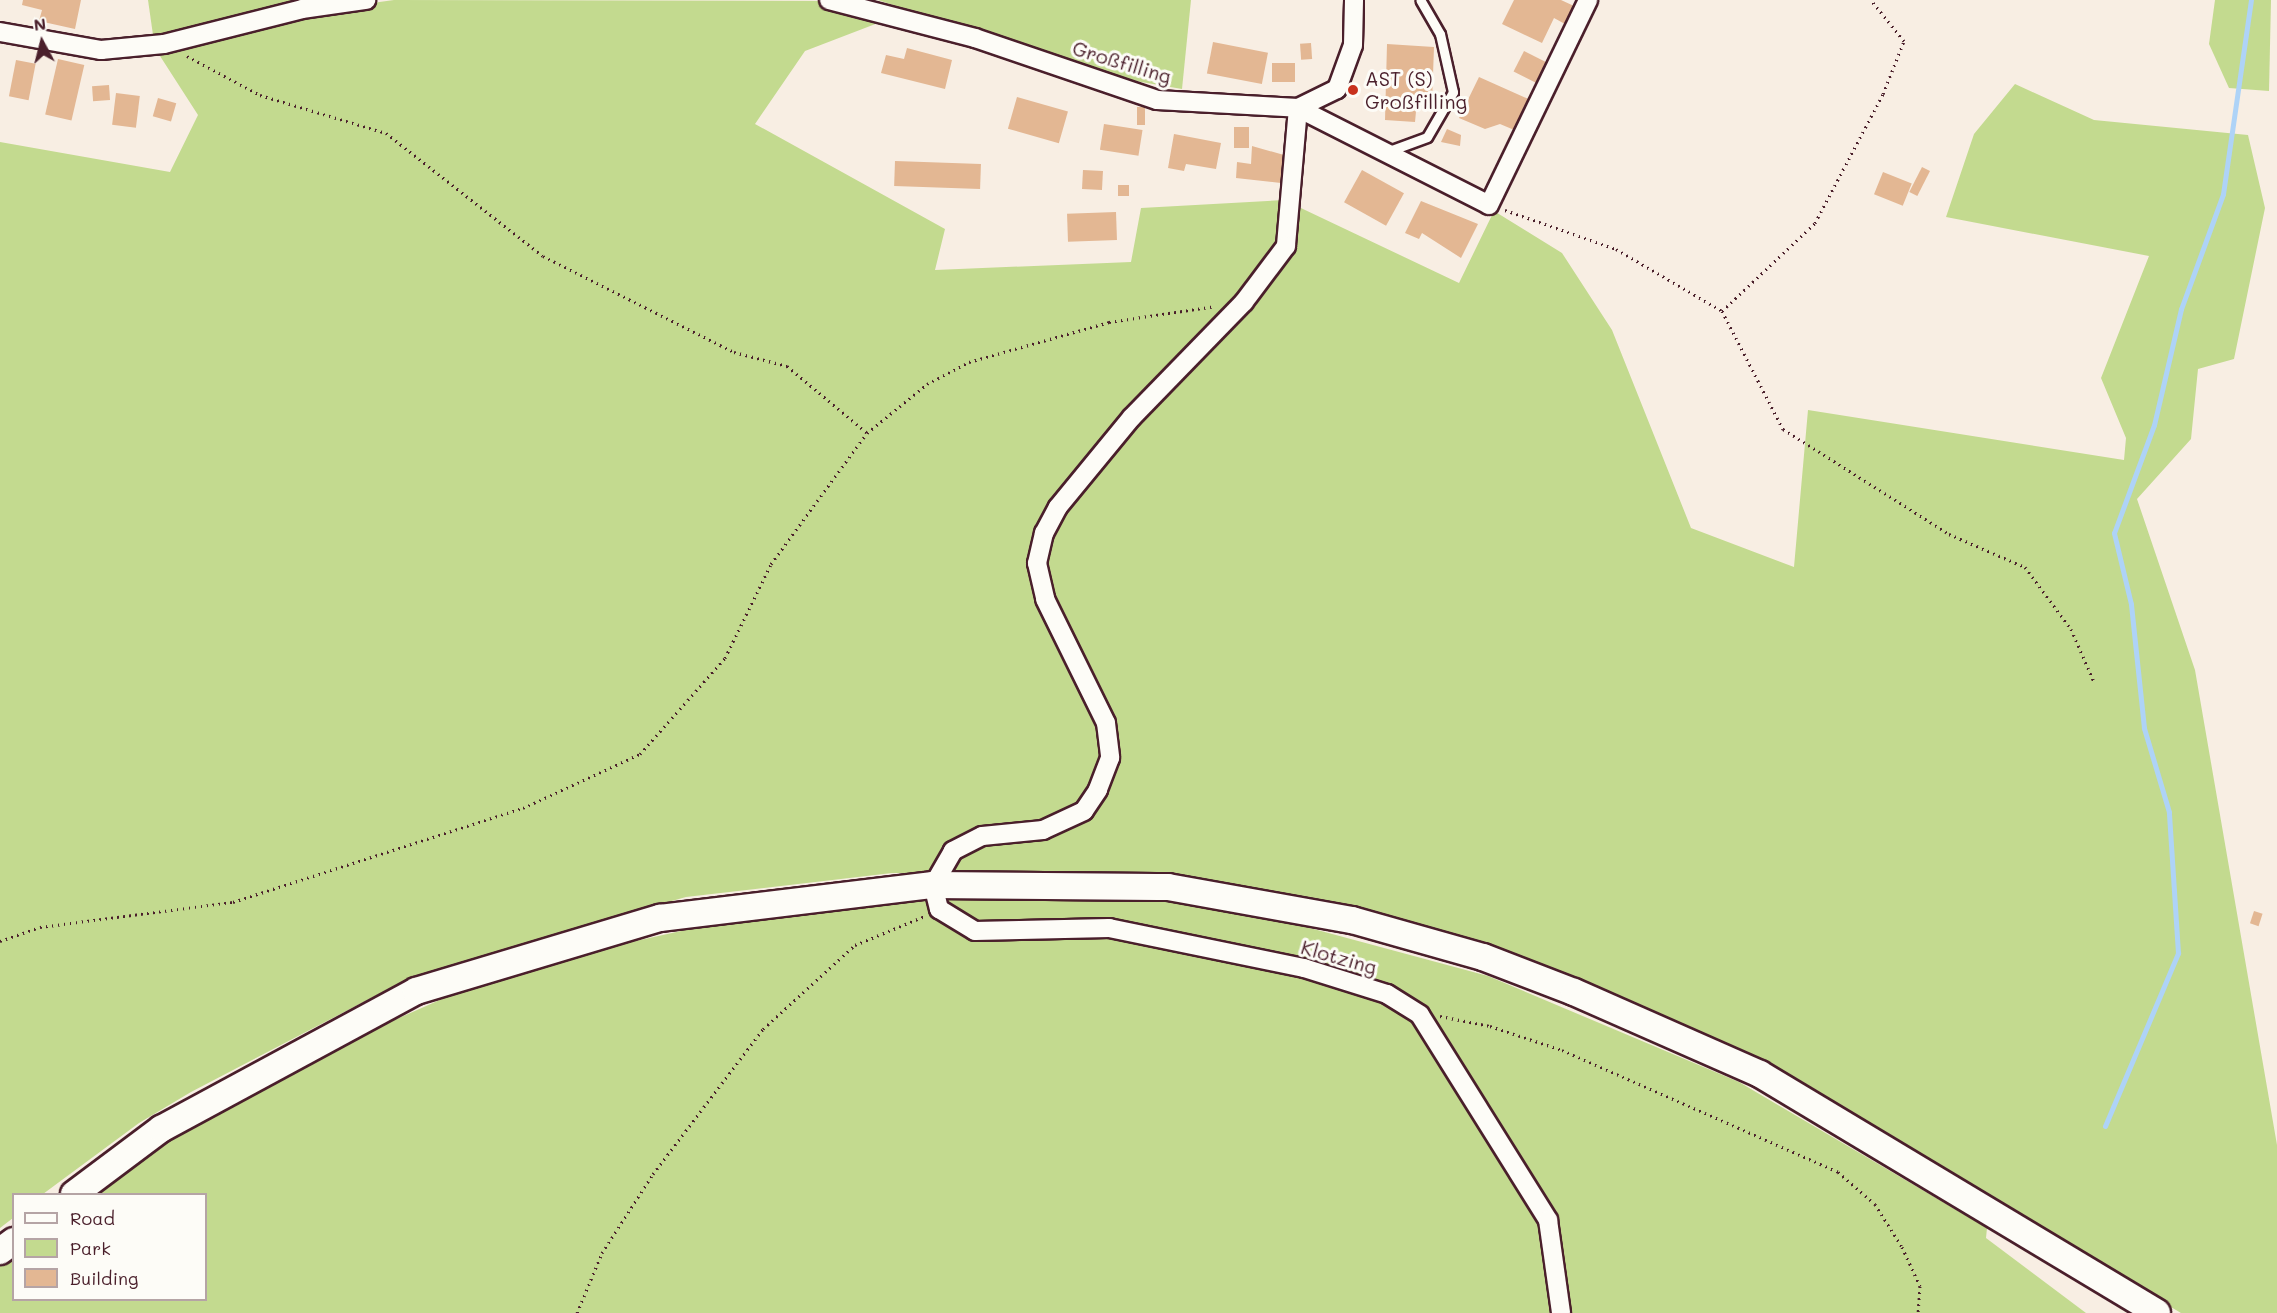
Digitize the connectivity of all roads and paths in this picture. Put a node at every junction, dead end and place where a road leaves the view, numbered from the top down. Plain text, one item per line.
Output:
1 (366, 0) edge
2 (829, 0) edge
3 (1354, 0) edge
4 (1420, 0) edge
5 (1588, 0) edge
6 (1871, 0) edge
7 (0, 32) edge
8 (164, 44) junction
9 (1298, 108) junction
10 (1389, 151) junction
11 (1489, 205) junction
12 (1244, 302) junction
13 (1722, 311) junction
14 (867, 433) junction
15 (2094, 682) dead end
16 (936, 897) junction
17 (0, 940) edge
18 (1420, 1015) junction
19 (75, 1193) edge
20 (12, 1242) edge
21 (0, 1251) edge
22 (577, 1313) edge
23 (1561, 1313) edge
24 (1918, 1313) edge
25 (2157, 1313) edge

1 - 8 street
2 - 9 street, Großfilling
3 - 9 street
4 - 10 lane
5 - 11 street
6 - 13 path
7 - 8 street
8 - 14 path
9 - 10 street, Großfilling
9 - 12 street
10 - 11 street, Großfilling
11 - 13 path
12 - 14 path
12 - 16 street
13 - 15 path
14 - 17 path
16 - 18 street, Klotzing
16 - 19 main road
16 - 22 path
16 - 25 main road
18 - 23 street, Klotzing
18 - 24 path
20 - 21 main road

